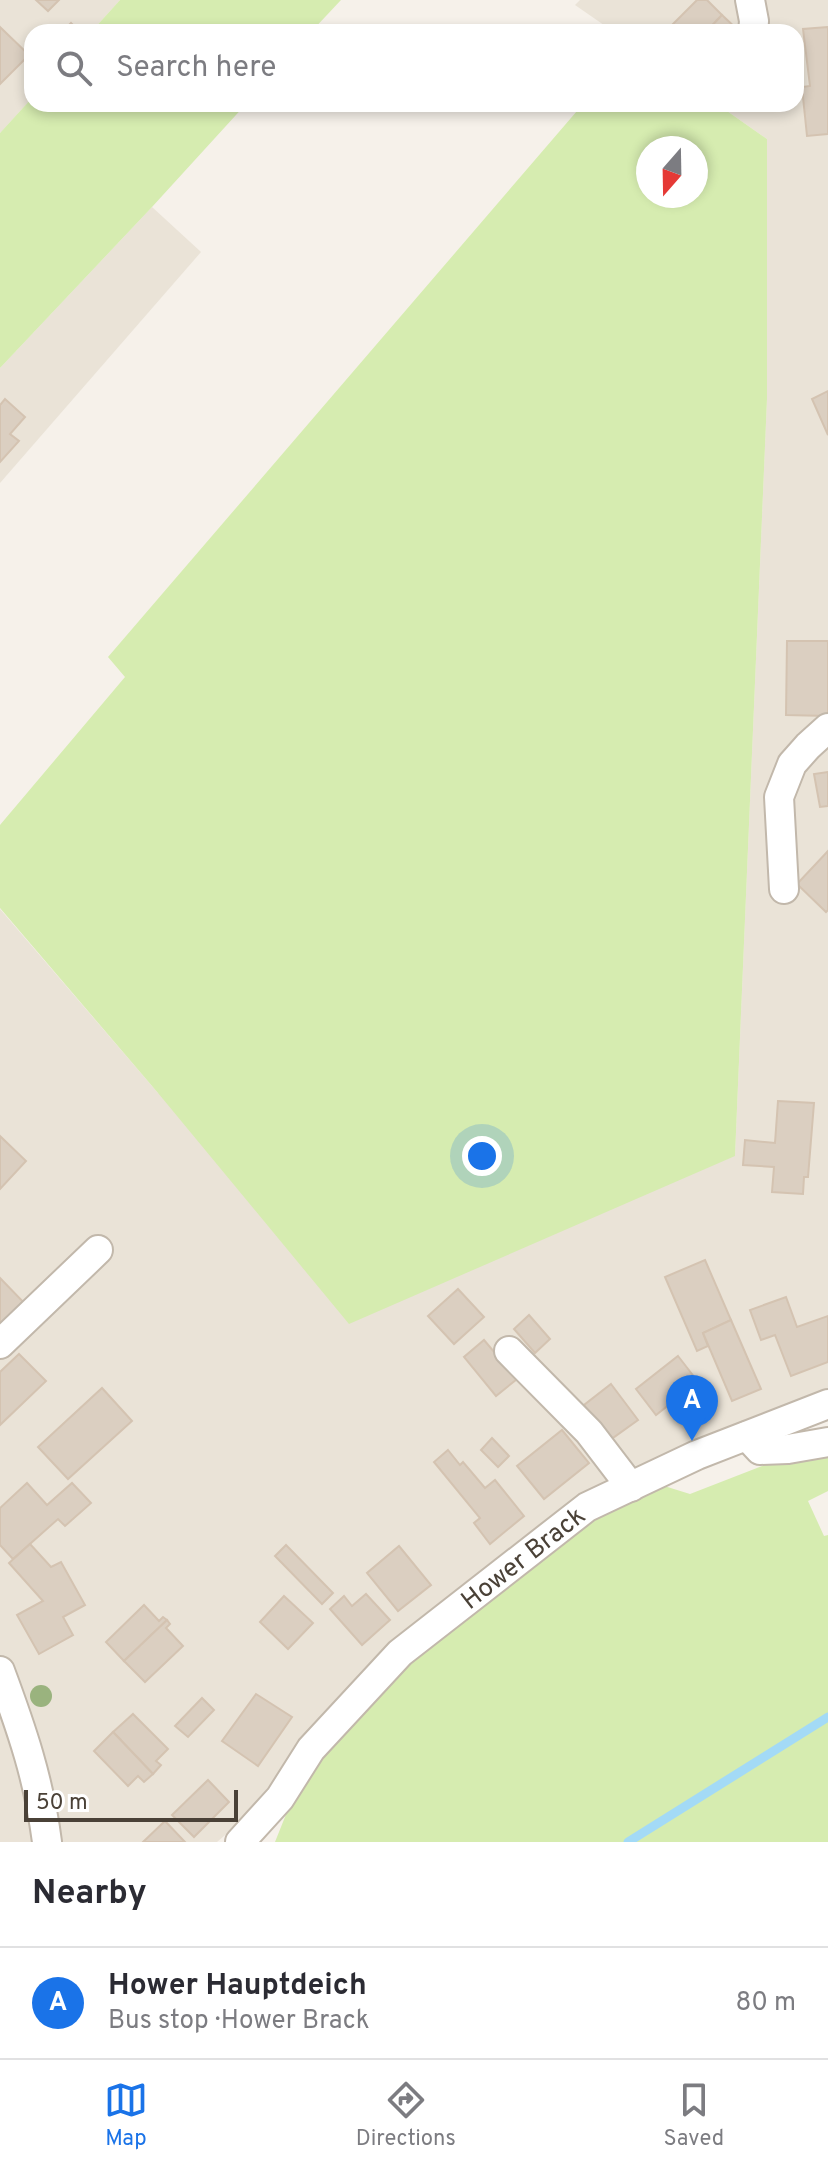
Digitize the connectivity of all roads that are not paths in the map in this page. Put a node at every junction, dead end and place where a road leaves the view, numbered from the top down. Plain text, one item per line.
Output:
1 (750, 0) edge
2 (754, 24) edge
3 (828, 728) edge
4 (784, 889) dead end
5 (98, 1250) dead end
6 (0, 1344) edge
7 (509, 1351) dead end
8 (828, 1404) edge
9 (747, 1436) junction
10 (828, 1442) edge
11 (631, 1487) junction
12 (0, 1671) edge
13 (280, 1798) junction
14 (47, 1842) edge
15 (240, 1842) edge
16 (263, 1842) edge

1 - 2 street
3 - 4 street
5 - 6 street
7 - 11 street
8 - 9 street, Hower Brack
9 - 10 street
9 - 11 street, Hower Brack
11 - 13 street, Hower Brack
12 - 14 street
13 - 15 street, Hower Brack
13 - 16 street, Hower Brack

